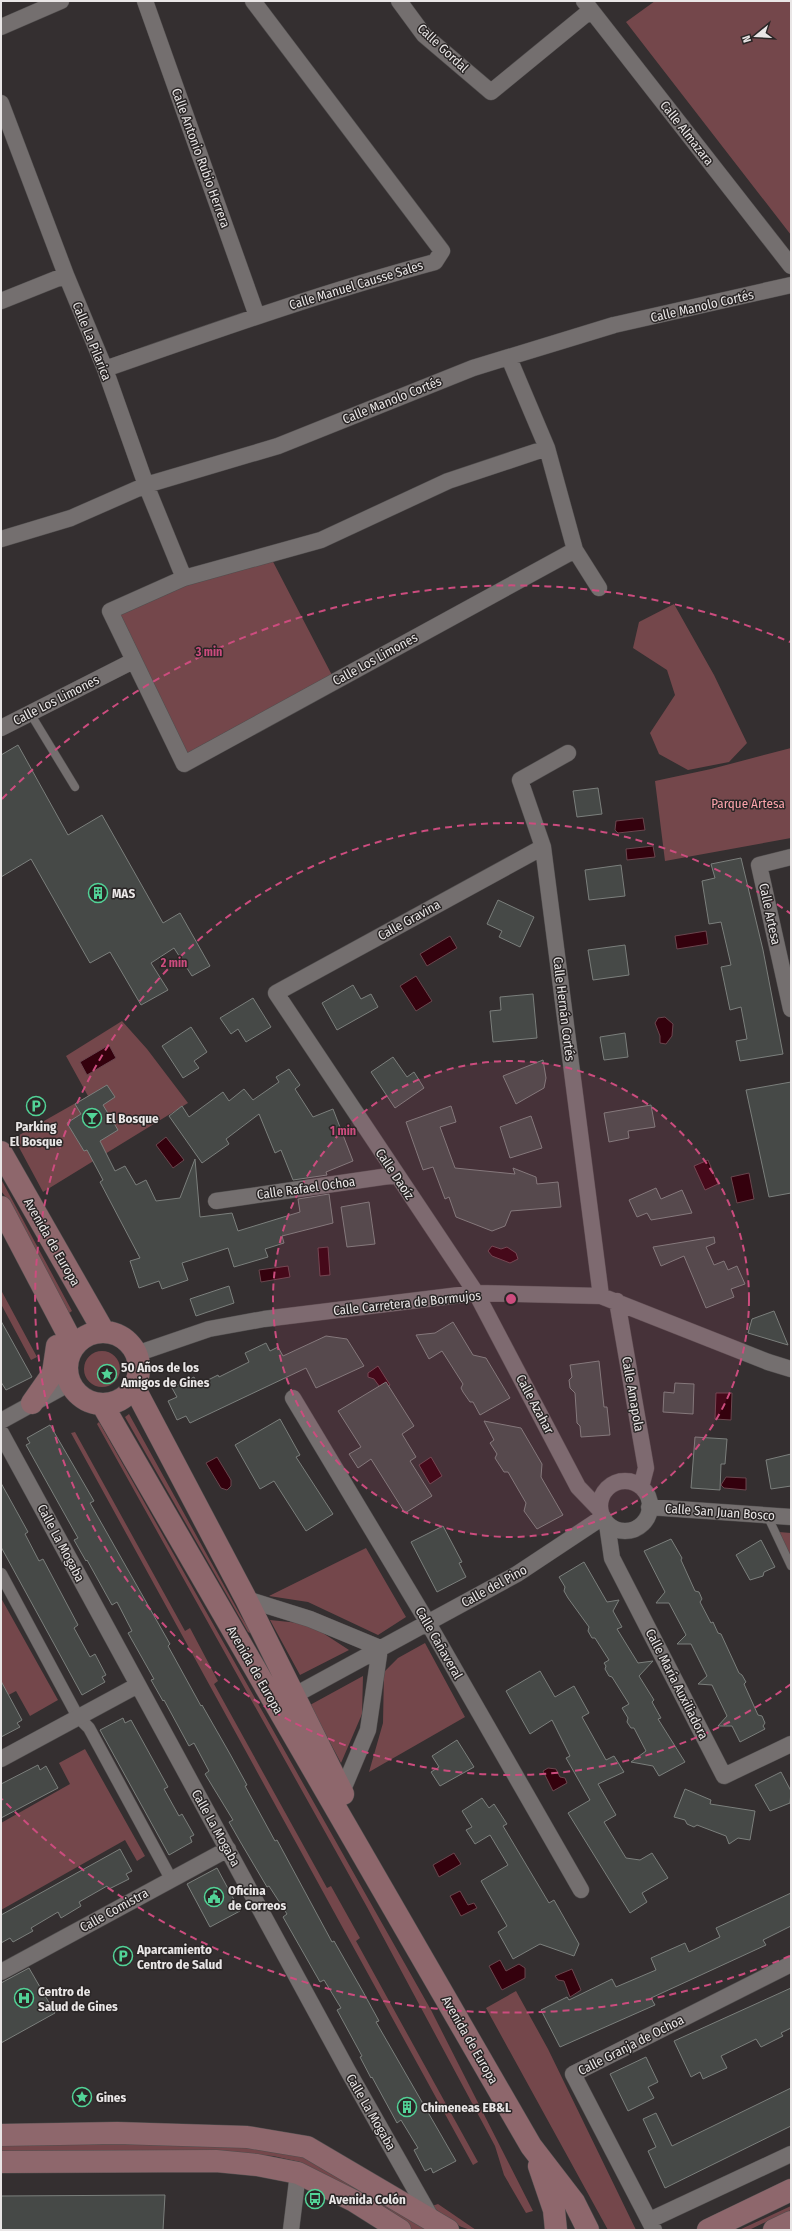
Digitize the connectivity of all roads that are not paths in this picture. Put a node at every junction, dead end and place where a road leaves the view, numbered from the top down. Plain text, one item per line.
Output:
1 (61, 1) edge
2 (145, 1) edge
3 (253, 1) edge
4 (400, 1) edge
5 (587, 5) edge
6 (1, 27) edge
7 (1, 103) edge
8 (791, 266) edge
9 (66, 275) junction
10 (791, 285) edge
11 (1, 301) edge
12 (257, 316) junction
13 (509, 358) junction
14 (105, 369) junction
15 (547, 448) junction
16 (146, 485) junction
17 (1, 539) edge
18 (575, 550) junction
19 (184, 578) junction
20 (599, 588) dead end
21 (133, 661) junction
22 (30, 714) junction
23 (1, 728) edge
24 (568, 753) dead end
25 (75, 788) dead end
26 (542, 847) junction
27 (791, 857) edge
28 (276, 993) joint
29 (791, 1009) edge
30 (1, 1152) edge
31 (396, 1175) junction
32 (216, 1201) dead end
33 (1, 1208) edge
34 (476, 1293) junction
35 (601, 1296) junction
36 (617, 1301) junction
37 (52, 1303) junction
38 (104, 1332) junction
39 (74, 1346) junction
40 (136, 1354) junction
41 (791, 1369) edge
42 (70, 1383) junction
43 (134, 1387) junction
44 (293, 1398) dead end
45 (32, 1403) junction
46 (102, 1404) junction
47 (1, 1421) edge
48 (1, 1433) edge
49 (641, 1487) junction
50 (649, 1507) junction
51 (767, 1515) junction
52 (603, 1517) junction
53 (791, 1517) edge
54 (791, 1566) edge
55 (1, 1574) edge
56 (246, 1598) junction
57 (428, 1623) junction
58 (241, 1646) junction
59 (380, 1648) junction
60 (138, 1685) junction
61 (295, 1695) junction
62 (78, 1717) junction
63 (791, 1744) edge
64 (1, 1759) edge
65 (317, 1775) junction
66 (342, 1792) junction
67 (228, 1849) junction
68 (171, 1879) junction
69 (581, 1890) dead end
70 (409, 1934) junction
71 (791, 1964) edge
72 (1, 1972) edge
73 (1, 2135) edge
74 (532, 2146) junction
75 (791, 2154) edge
76 (1, 2162) edge
77 (298, 2173) junction
78 (791, 2190) edge
79 (652, 2225) edge
80 (440, 2226) edge
81 (291, 2230) edge
82 (400, 2230) edge
83 (548, 2230) edge
84 (556, 2230) edge
85 (588, 2230) edge
86 (708, 2230) edge

1 - 6 street
2 - 12 street, Calle Antonio Rubio Herrera
3 - 12 street, Calle Manuel Causse Sales
4 - 5 street, Calle Gordal
5 - 8 street, Calle Almazara
7 - 9 street, Calle La Pilarica
9 - 11 street
9 - 14 street, Calle La Pilarica
10 - 13 street, Calle Manolo Cortés
12 - 14 street, Calle Manuel Causse Sales
13 - 15 street
13 - 16 street, Calle Manolo Cortés
14 - 16 street, Calle La Pilarica
15 - 18 street
15 - 19 street, Calle Los Limones
16 - 17 street, Calle Manolo Cortés
16 - 19 street, Calle La Pilarica
18 - 20 street
18 - 21 street, Calle Los Limones
19 - 21 street, Calle Los Limones
21 - 22 street, Calle Los Limones
22 - 23 street, Calle Los Limones
22 - 25 lane
24 - 26 street, Calle Hernán Cortés
26 - 28 street, Calle Gravina
26 - 35 street, Calle Hernán Cortés
27 - 29 street, Calle Artesa
28 - 31 street, Calle Daoíz
30 - 38 main road, Avenida de Europa
31 - 32 street, Calle Rafael Ochoa
31 - 34 street, Calle Daoíz
33 - 37 main road, Avenida de Europa
34 - 35 street, Calle Carretera de Bormujos
34 - 40 street, Calle Carretera de Bormujos
34 - 52 street, Calle Azahar
35 - 36 street, Calle Carretera de Bormujos
36 - 41 street, Calle Carretera de Bormujos
36 - 49 street, Calle Amapola
37 - 39 main road, Avenida de Europa
37 - 45 main road
38 - 39 main road
38 - 40 main road
39 - 42 main road
40 - 43 main road
42 - 45 street
42 - 46 main road
43 - 46 main road
43 - 56 main road, Avenida de Europa
44 - 57 street, Calle Cañaveral
45 - 47 street
46 - 58 main road, Avenida de Europa
48 - 60 street, Calle La Mogaba
49 - 50 street
49 - 52 street
50 - 51 street, Calle San Juan Bosco
50 - 52 street
51 - 53 street, Calle San Juan Bosco
51 - 54 lane
52 - 57 street, Calle del Pino
52 - 63 street, Calle María Auxiliadora
55 - 62 street
56 - 59 street
56 - 61 main road, Avenida de Europa
57 - 59 street, Calle del Pino
57 - 69 street, Calle Cañaveral
58 - 61 main road
58 - 65 main road, Avenida de Europa
59 - 61 street, Calle del Pino
59 - 66 street
60 - 62 street
60 - 67 street, Calle La Mogaba
61 - 65 main road
61 - 66 main road, Avenida de Europa
62 - 64 street
62 - 68 street
65 - 70 main road, Avenida de Europa
66 - 70 main road, Avenida de Europa
67 - 68 street, Calle Comistra
67 - 80 street, Calle La Mogaba
68 - 72 street, Calle Comistra
70 - 74 main road, Avenida de Europa
71 - 79 street, Calle Granja de Ochoa
73 - 80 main road
74 - 83 main road
74 - 84 main road, Avenida de Europa
74 - 85 main road, Avenida de Europa
75 - 79 street, Calle Granja de Ochoa
76 - 77 main road
77 - 81 street
77 - 82 main road
78 - 86 main road

